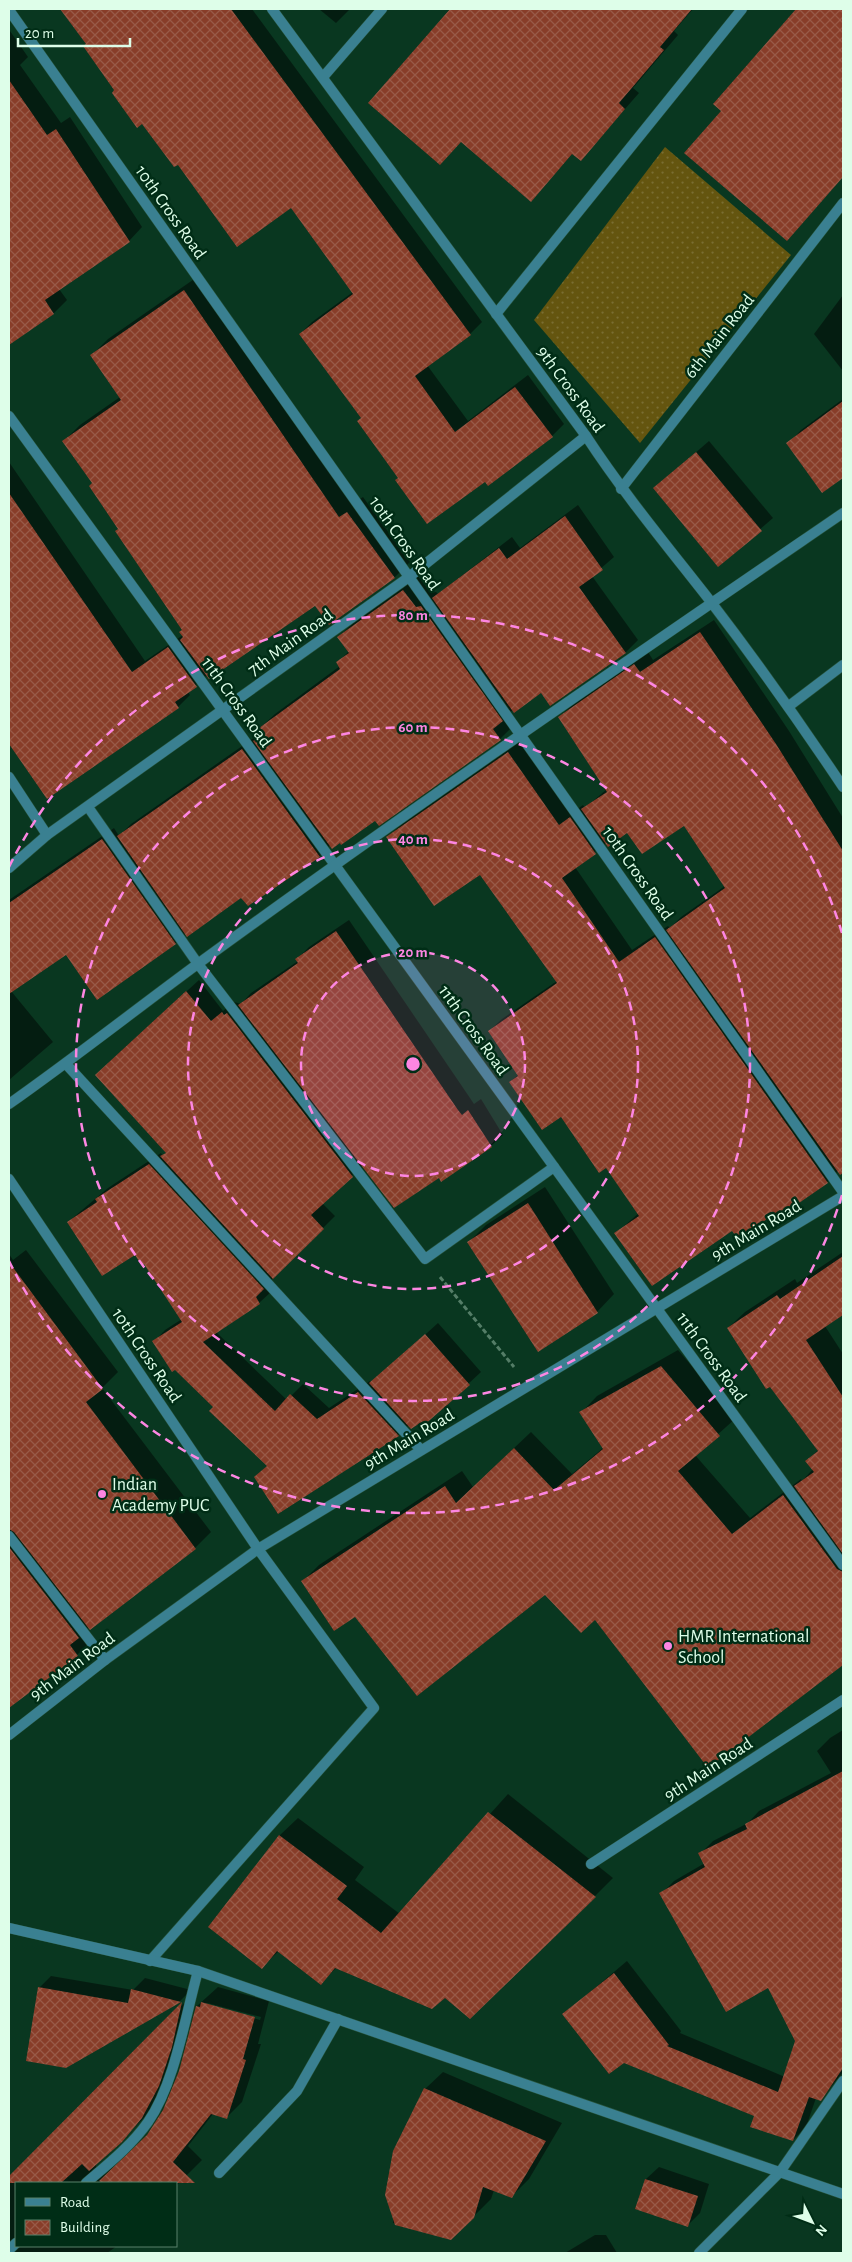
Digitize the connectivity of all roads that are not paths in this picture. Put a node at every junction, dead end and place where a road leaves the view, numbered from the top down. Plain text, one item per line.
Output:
1 (272, 9) edge
2 (382, 9) edge
3 (742, 9) edge
4 (9, 10) edge
5 (324, 76) junction
6 (843, 203) edge
7 (496, 314) junction
8 (9, 416) edge
9 (586, 436) junction
10 (621, 489) junction
11 (843, 513) edge
12 (409, 577) junction
13 (712, 603) junction
14 (843, 665) edge
15 (788, 706) junction
16 (224, 711) junction
17 (521, 735) junction
18 (9, 778) edge
19 (843, 787) edge
20 (88, 806) junction
21 (47, 835) junction
22 (335, 866) junction
23 (9, 868) edge
24 (198, 964) junction
25 (66, 1064) junction
26 (9, 1104) edge
27 (554, 1167) junction
28 (9, 1179) edge
29 (843, 1194) edge
30 (657, 1309) junction
31 (421, 1450) junction
32 (9, 1536) edge
33 (258, 1549) junction
34 (843, 1566) edge
35 (105, 1660) junction
36 (843, 1700) edge
37 (9, 1735) edge
38 (590, 1864) dead end
39 (9, 1928) edge
40 (150, 1961) junction
41 (198, 1970) junction
42 (338, 2019) junction
43 (843, 2081) edge
44 (780, 2172) junction
45 (219, 2173) dead end
46 (87, 2182) edge
47 (843, 2194) edge
48 (699, 2253) edge

1 - 5 street, 9th Cross Road
2 - 5 street
3 - 7 street
4 - 12 street, 10th Cross Road
5 - 7 street, 9th Cross Road
6 - 10 street, 6th Main Road
7 - 9 street, 9th Cross Road
8 - 16 street, 11th Cross Road
9 - 10 street, 9th Cross Road
9 - 12 street, 7th Main Road
10 - 13 street, 9th Cross Road
11 - 13 street
12 - 16 street, 7th Main Road
12 - 17 street, 10th Cross Road
13 - 15 street, 9th Cross Road
13 - 17 street
14 - 15 street
15 - 19 street, 9th Cross Road
16 - 20 street, 7th Main Road
16 - 22 street, 11th Cross Road
17 - 22 street
17 - 29 street, 10th Cross Road
18 - 21 street
20 - 21 street, 7th Main Road
20 - 24 street
21 - 23 street, 7th Main Road
22 - 24 street
22 - 27 street, 11th Cross Road
24 - 25 street
24 - 27 street
25 - 26 street
25 - 31 street
27 - 30 street, 11th Cross Road
28 - 33 street, 10th Cross Road
29 - 30 street, 9th Main Road
30 - 31 street, 9th Main Road
30 - 34 street, 11th Cross Road
31 - 33 street, 9th Main Road
32 - 35 street
33 - 35 street, 9th Main Road
33 - 40 street, 10th Cross Road
35 - 37 street, 9th Main Road
36 - 38 street, 9th Main Road
39 - 40 street
40 - 41 street
41 - 42 street
41 - 46 street
42 - 44 street
42 - 45 street
43 - 44 street
44 - 47 street
44 - 48 street

